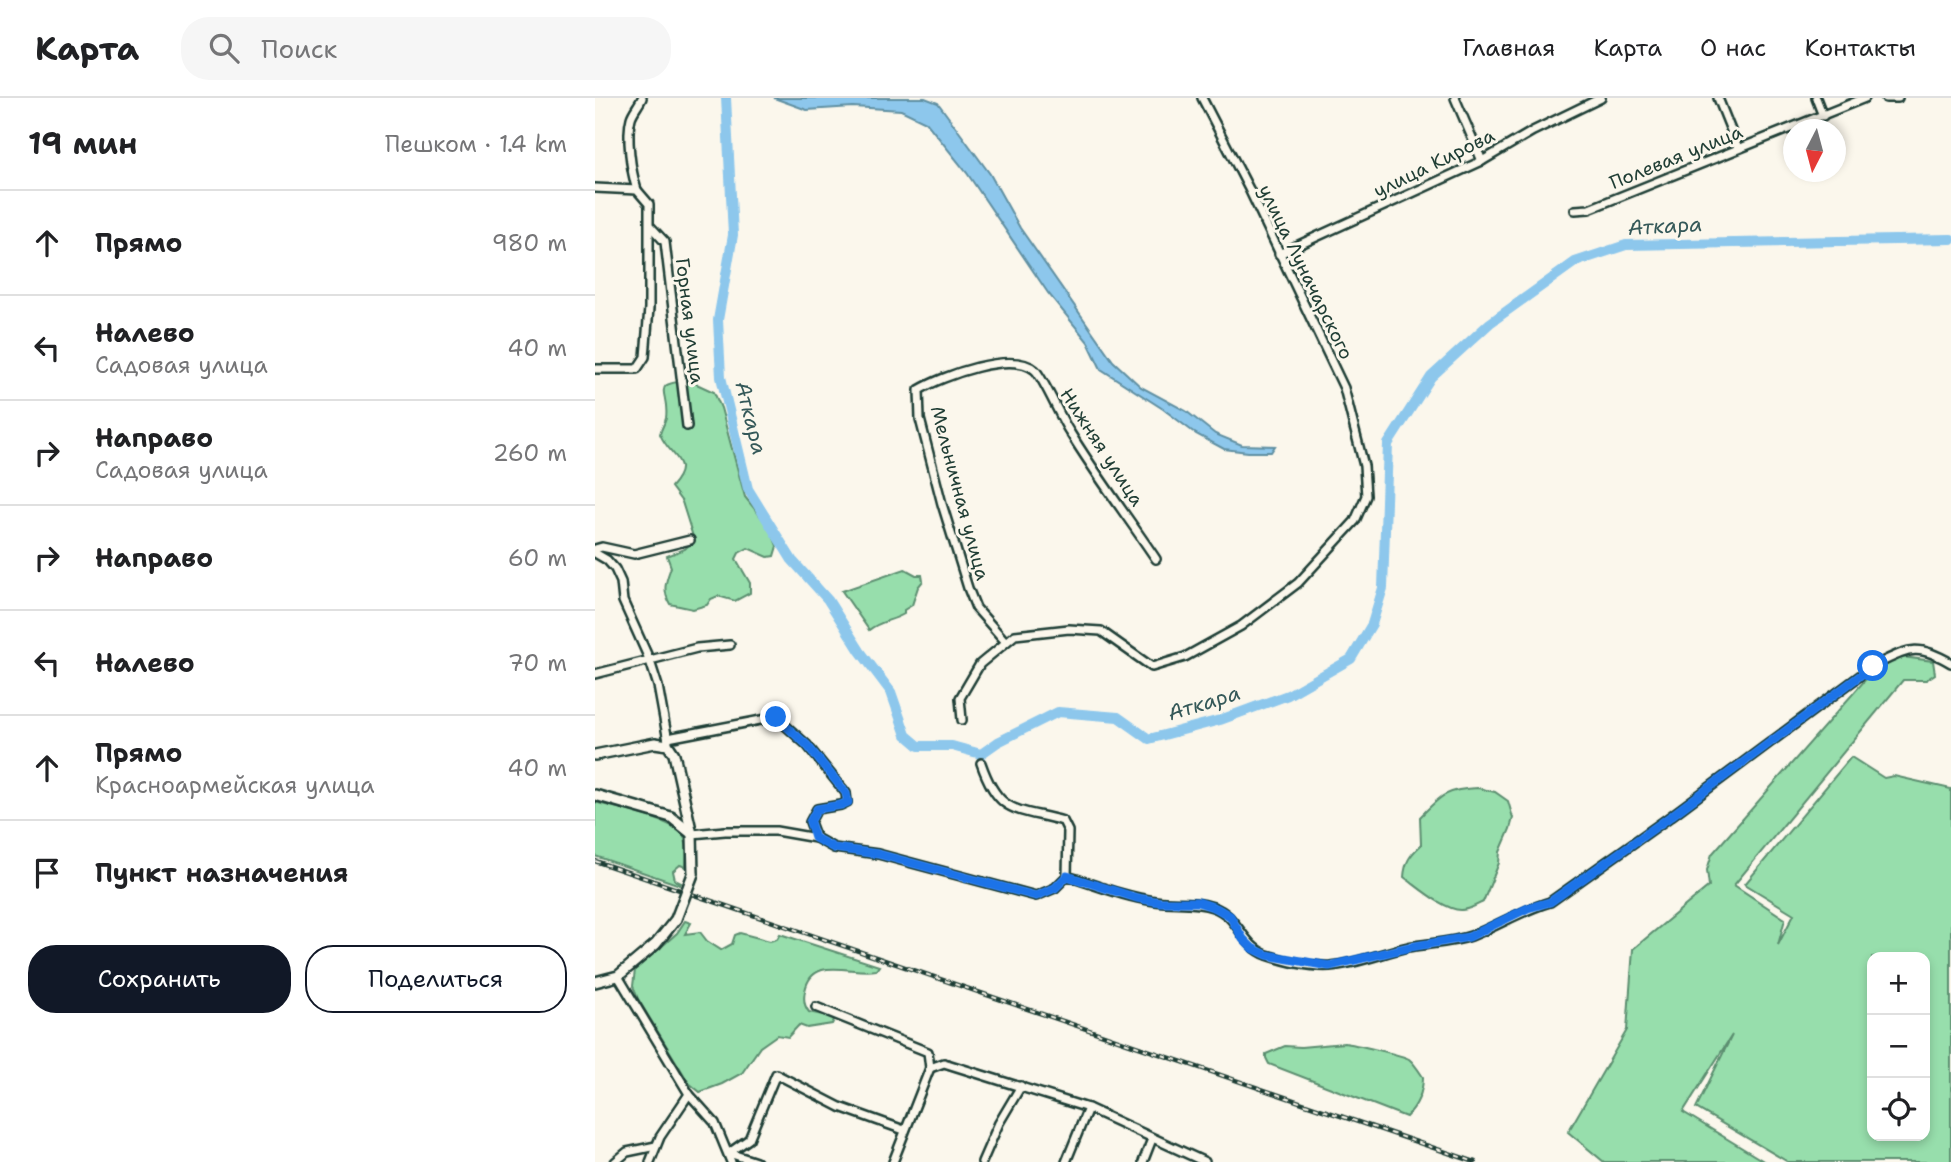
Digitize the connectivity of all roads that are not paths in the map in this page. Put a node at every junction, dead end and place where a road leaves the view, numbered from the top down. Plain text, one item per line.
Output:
1 (642, 98) edge
2 (1202, 98) edge
3 (1455, 98) edge
4 (1601, 98) edge
5 (1718, 98) edge
6 (1816, 98) edge
7 (1865, 98) edge
8 (1886, 98) edge
9 (1898, 98) edge
10 (1823, 116) junction
11 (1738, 148) junction
12 (1482, 160) junction
13 (595, 188) edge
14 (636, 190) junction
15 (1575, 210) dead end
16 (650, 227) junction
17 (1279, 254) junction
18 (1014, 362) joint
19 (595, 369) edge
20 (687, 426) dead end
21 (690, 540) dead end
22 (597, 550) edge
23 (1156, 559) dead end
24 (1005, 641) junction
25 (730, 645) dead end
26 (650, 661) junction
27 (1951, 663) edge
28 (595, 674) edge
29 (962, 720) dead end
30 (668, 741) junction
31 (595, 755) edge
32 (981, 763) dead end
33 (595, 795) edge
34 (692, 834) junction
35 (815, 838) junction
36 (1067, 876) junction
37 (618, 976) junction
38 (595, 982) edge
39 (815, 1007) dead end
40 (930, 1068) junction
41 (1021, 1086) junction
42 (689, 1094) junction
43 (1088, 1108) junction
44 (904, 1130) junction
45 (1152, 1139) junction
46 (656, 1146) junction
47 (729, 1153) junction
48 (615, 1162) edge
49 (650, 1162) edge
50 (731, 1162) edge
51 (756, 1162) edge
52 (893, 1162) edge
53 (982, 1162) edge
54 (1066, 1162) edge
55 (1143, 1162) edge
56 (1205, 1162) edge

1 - 14 street
2 - 17 street, улица Луначарского
3 - 12 street
4 - 12 street, улица Кирова
5 - 11 street
6 - 10 street
7 - 10 street, Полевая улица
8 - 9 street
10 - 11 street, Полевая улица
11 - 15 street, Полевая улица
12 - 17 street, улица Кирова
13 - 14 street
14 - 16 street
16 - 19 street
16 - 20 street, Горная улица
17 - 24 street, улица Луначарского
18 - 23 street, Нижняя улица
18 - 24 street, Мельничная улица
21 - 22 street
22 - 26 street
24 - 29 street
25 - 26 street
26 - 28 street
26 - 30 street
27 - 36 street
30 - 31 street
30 - 34 street
30 - 35 street
32 - 36 street
33 - 34 street
34 - 35 street
34 - 37 street, bridge
35 - 36 street
37 - 38 street
37 - 42 street
39 - 40 street
40 - 41 street
40 - 44 street
41 - 43 street
41 - 53 street
42 - 46 street
42 - 47 street
43 - 45 street
43 - 54 street
44 - 47 street
44 - 52 street
45 - 55 street
45 - 56 street
46 - 48 street
46 - 49 street
47 - 50 street
47 - 51 street

